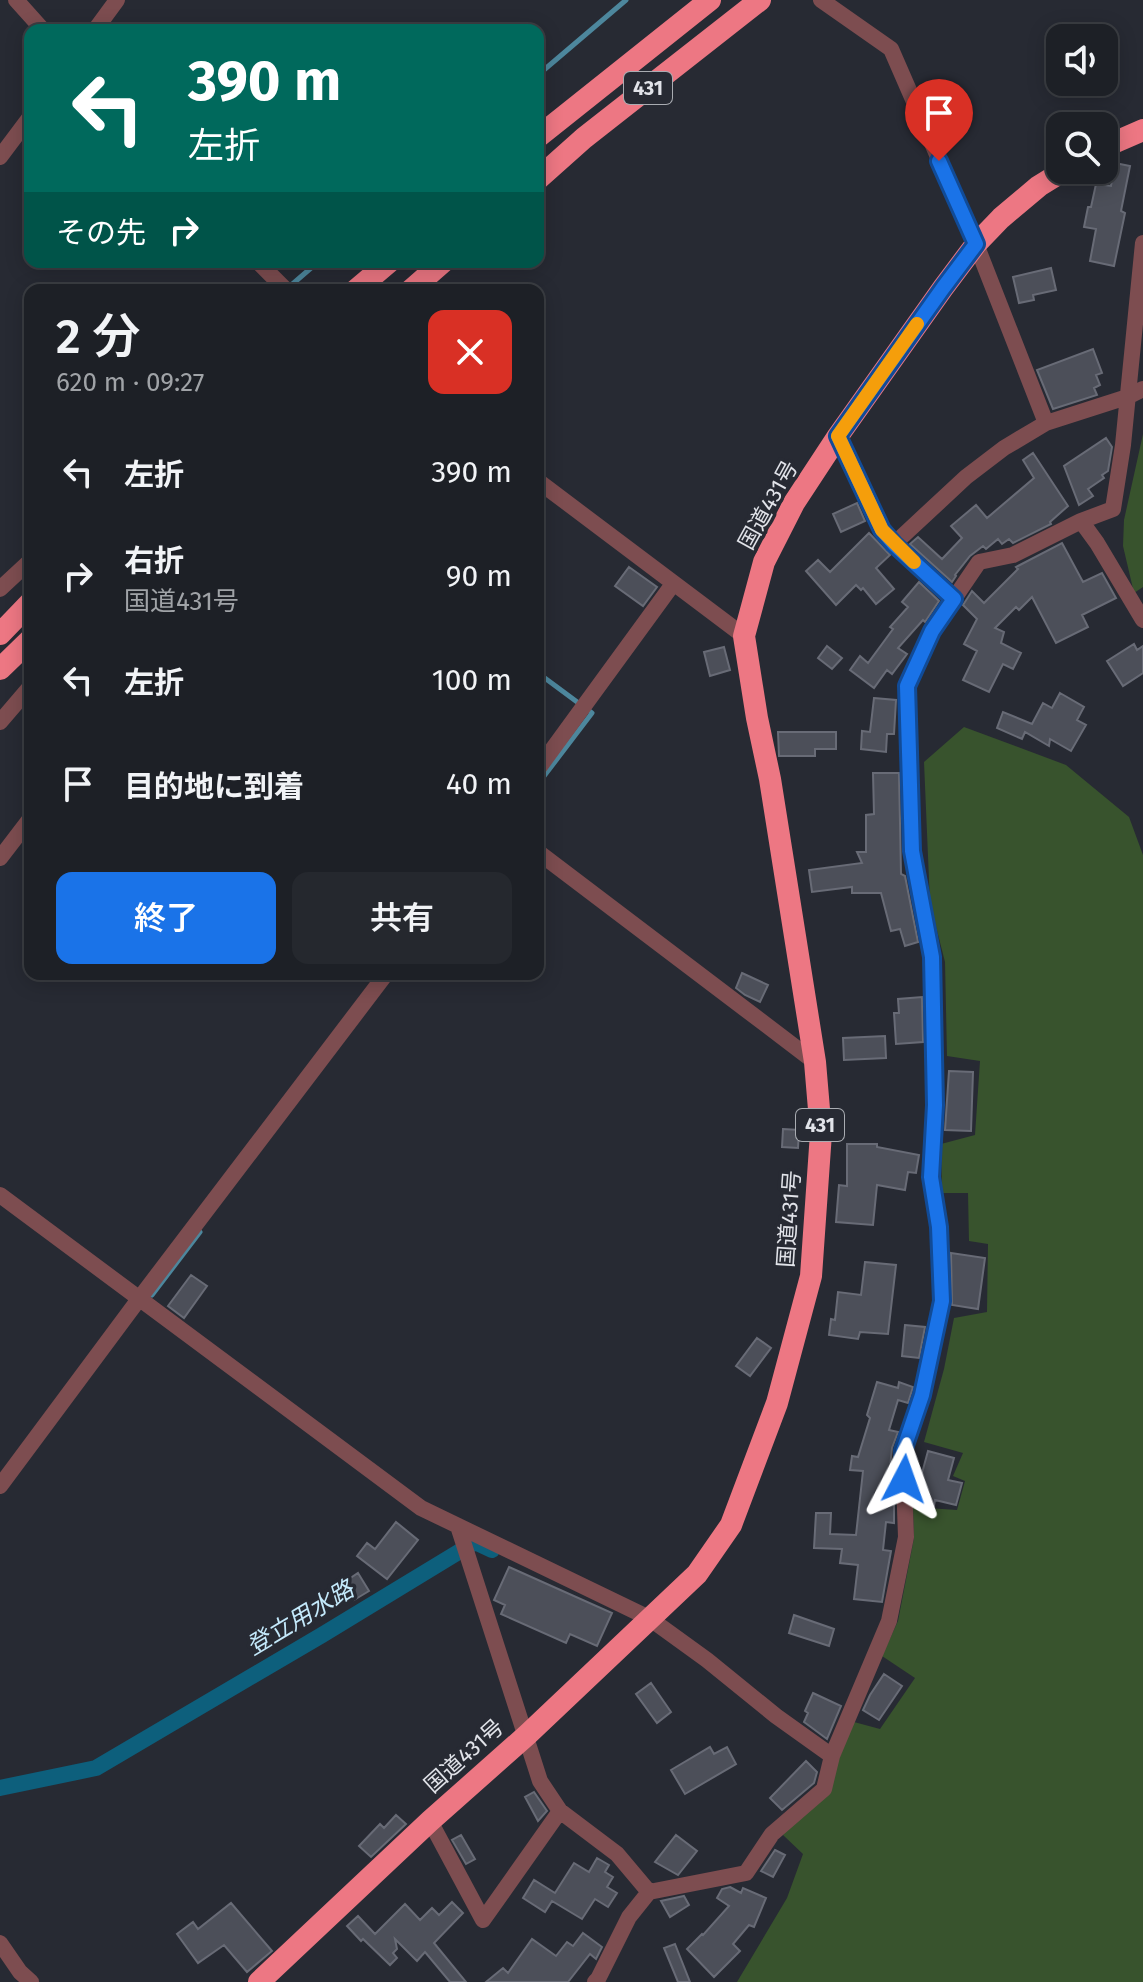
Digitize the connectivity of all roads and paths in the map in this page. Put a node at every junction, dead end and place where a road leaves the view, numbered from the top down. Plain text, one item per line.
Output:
1 (16, 0) edge
2 (117, 0) edge
3 (710, 0) edge
4 (760, 0) edge
5 (828, 2) edge
6 (38, 24) edge
7 (99, 24) edge
8 (24, 125) edge
9 (1143, 130) edge
10 (544, 132) edge
11 (1118, 141) edge
12 (0, 157) edge
13 (544, 174) edge
14 (1046, 182) edge
15 (1143, 243) edge
16 (976, 244) junction
17 (264, 268) edge
18 (382, 268) edge
19 (436, 268) edge
20 (280, 284) edge
21 (363, 284) edge
22 (418, 284) edge
23 (1143, 389) edge
24 (1127, 397) junction
25 (1046, 423) junction
26 (838, 436) junction
27 (544, 486) edge
28 (1081, 521) junction
29 (894, 544) junction
30 (24, 567) edge
31 (673, 584) junction
32 (0, 589) edge
33 (954, 599) junction
34 (24, 609) edge
35 (1143, 620) edge
36 (0, 634) edge
37 (744, 636) junction
38 (24, 646) edge
39 (0, 669) edge
40 (24, 694) edge
41 (0, 722) edge
42 (544, 761) edge
43 (24, 827) edge
44 (544, 857) edge
45 (0, 858) edge
46 (381, 980) edge
47 (815, 1062) junction
48 (0, 1195) edge
49 (139, 1299) junction
50 (0, 1486) edge
51 (458, 1526) junction
52 (649, 1618) junction
53 (527, 1735) junction
54 (832, 1756) junction
55 (560, 1811) junction
56 (430, 1821) junction
57 (649, 1892) junction
58 (0, 1943) edge
59 (31, 1982) edge
60 (259, 1982) edge
61 (595, 1982) edge

1 - 6 street
2 - 7 street
3 - 10 highway, 431
4 - 13 highway, 431
5 - 16 street
8 - 12 street
9 - 11 highway
14 - 16 highway, 国道431号 / 431
15 - 24 street
16 - 25 street
16 - 26 highway, 国道431号 / 431
17 - 20 street
18 - 21 highway
19 - 22 highway
23 - 24 street
24 - 25 street
24 - 28 street
25 - 29 street
26 - 29 street
26 - 37 highway, 国道431号 / 431
27 - 31 street
28 - 33 street
28 - 35 street
29 - 33 street
30 - 32 street
31 - 37 street
31 - 42 street
33 - 54 street
34 - 36 highway
37 - 47 highway, 国道431号 / 431
38 - 39 highway
40 - 41 street
43 - 45 street
44 - 47 street
46 - 49 street
47 - 52 highway, 国道431号 / 431
48 - 49 street
49 - 50 street
49 - 51 street
51 - 52 street
51 - 53 street
52 - 53 highway, 国道431号 / 431
52 - 54 street
53 - 55 street
53 - 56 highway, 国道431号 / 431
54 - 57 street
55 - 56 street
55 - 57 street
56 - 60 highway, 国道431号 / 431
57 - 61 street
58 - 59 street

